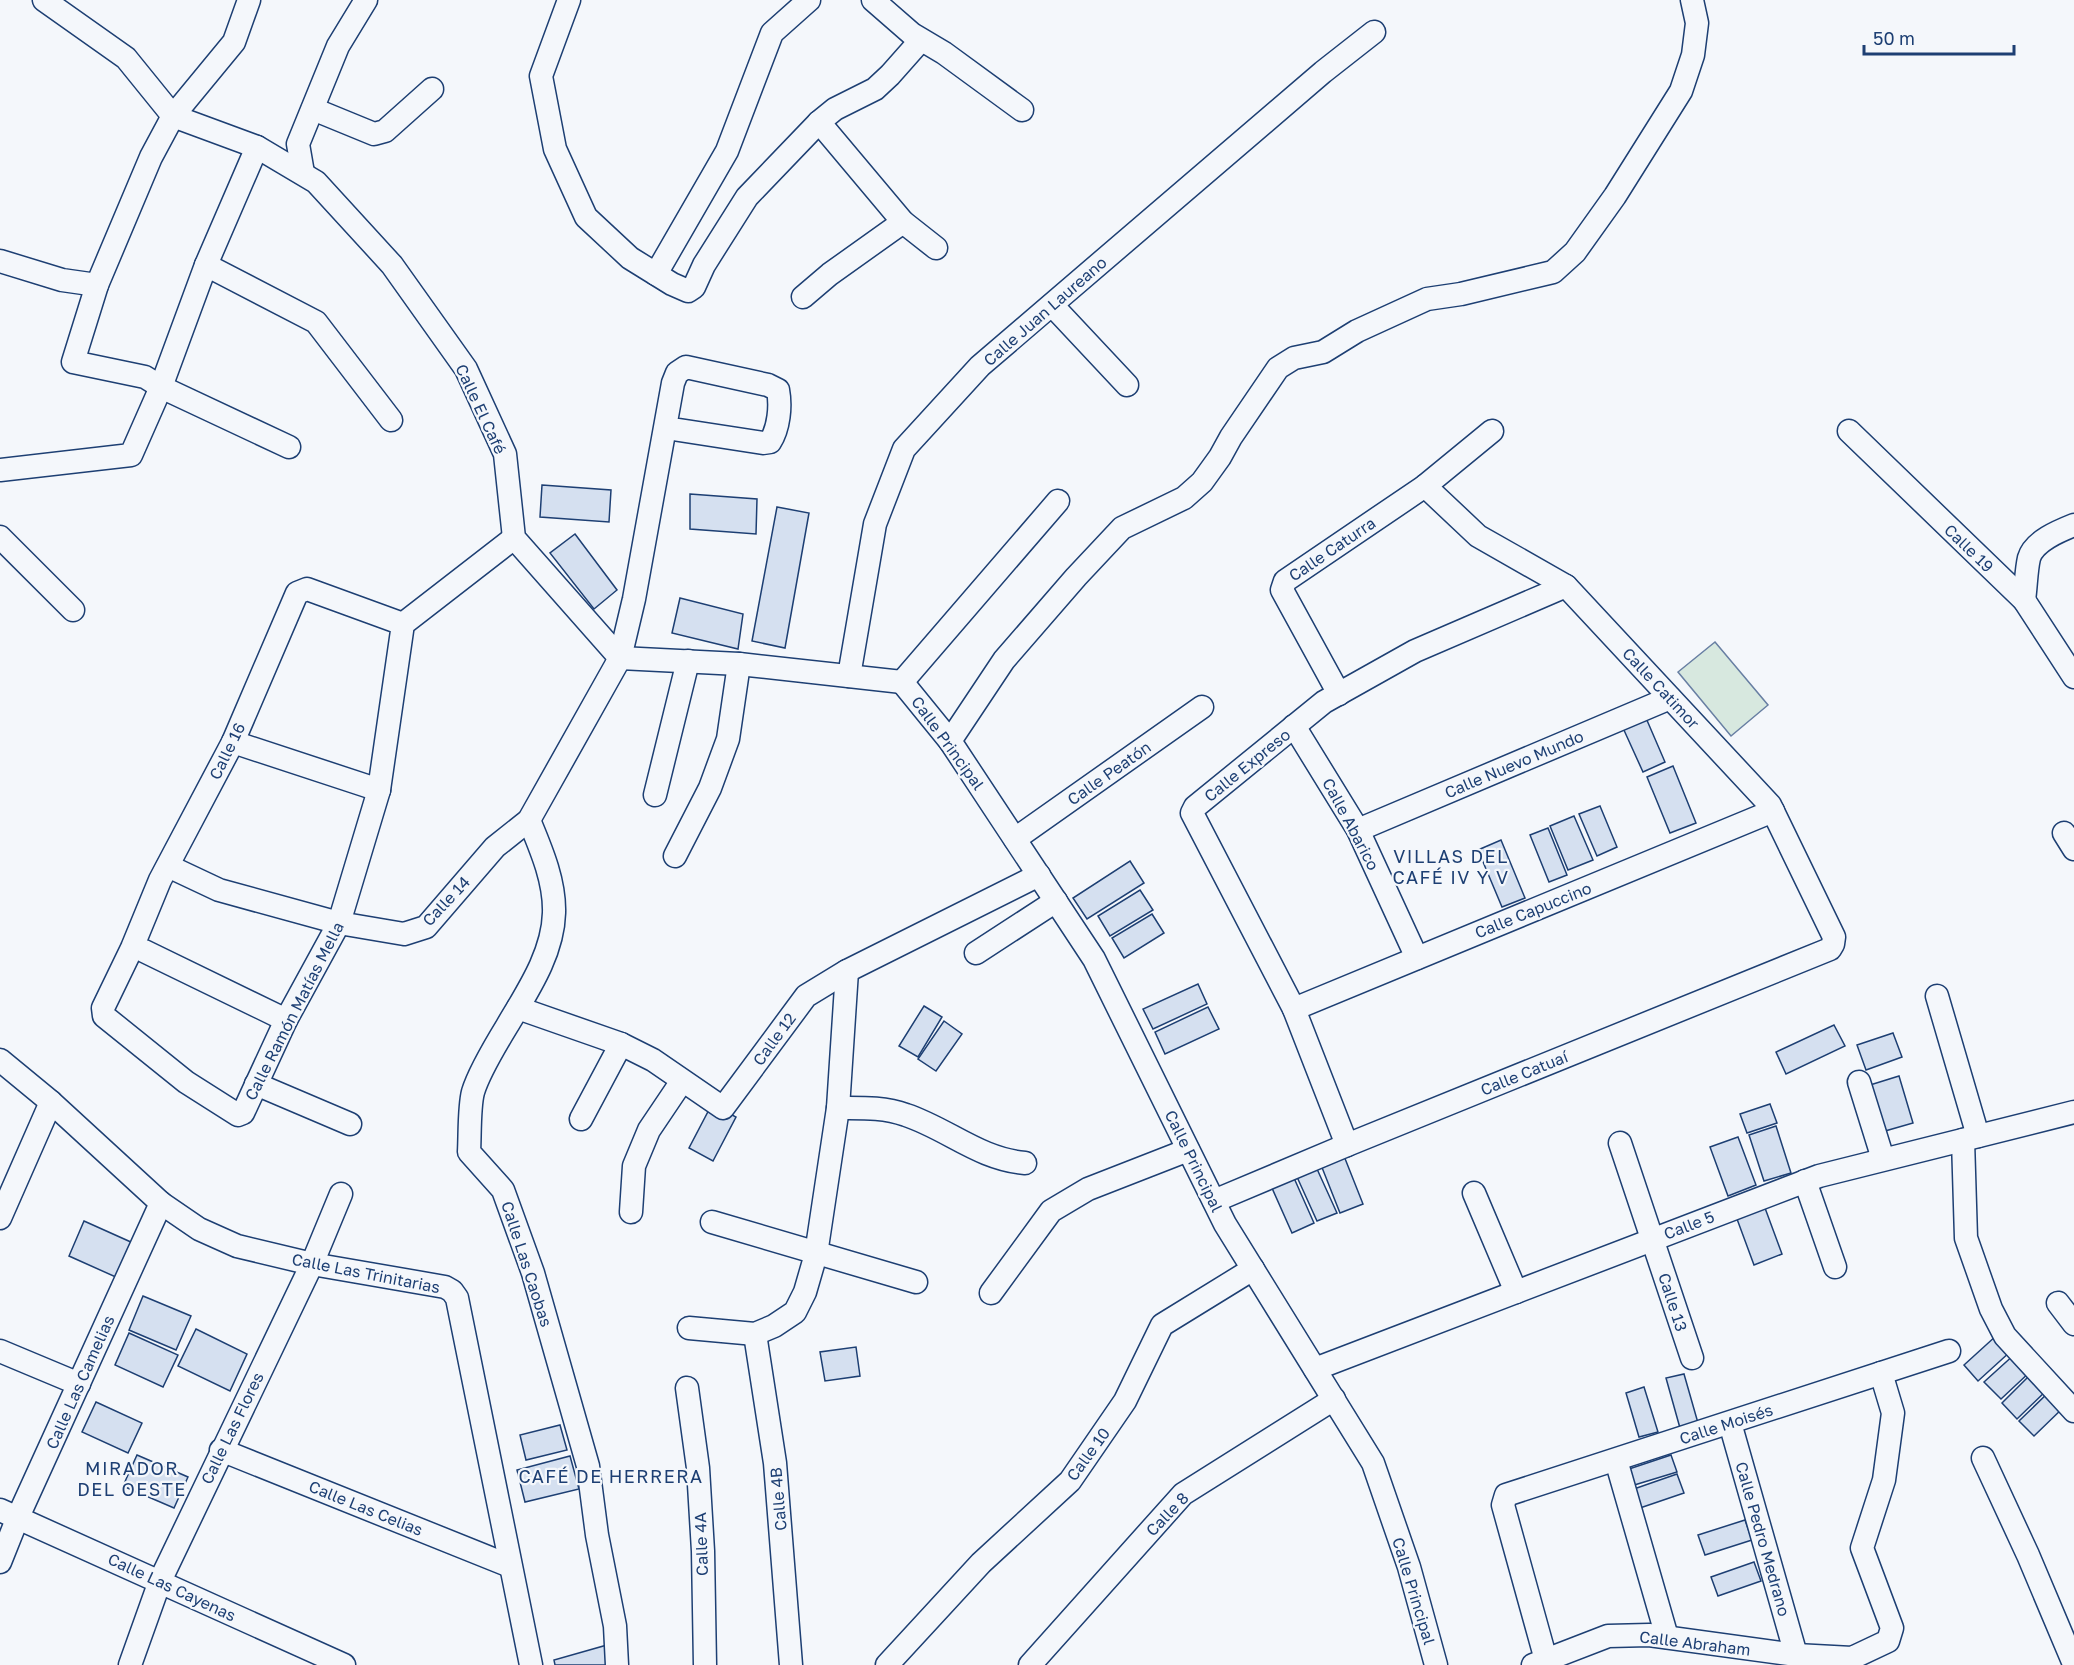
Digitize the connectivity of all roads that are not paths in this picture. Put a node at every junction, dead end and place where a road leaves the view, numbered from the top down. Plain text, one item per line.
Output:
1 (44, 0) edge
2 (249, 0) edge
3 (366, 0) edge
4 (569, 0) edge
5 (809, 0) edge
6 (873, 0) edge
7 (1692, 0) edge
8 (1374, 32) dead end
9 (921, 40) junction
10 (432, 89) dead end
11 (312, 109) junction
12 (1022, 111) dead end
13 (173, 116) junction
14 (819, 122) junction
15 (257, 147) junction
16 (303, 173) junction
17 (903, 222) junction
18 (936, 248) dead end
19 (0, 261) edge
20 (206, 265) junction
21 (656, 274) junction
22 (97, 285) junction
23 (803, 297) dead end
24 (1052, 305) junction
25 (1127, 385) dead end
26 (161, 387) junction
27 (391, 420) dead end
28 (666, 428) junction
29 (1492, 431) dead end
30 (1849, 431) dead end
31 (289, 447) dead end
32 (0, 470) edge
33 (1425, 486) junction
34 (1058, 501) dead end
35 (2074, 525) edge
36 (0, 537) edge
37 (514, 538) junction
38 (1566, 586) junction
39 (2024, 600) junction
40 (73, 610) dead end
41 (403, 624) junction
42 (620, 658) junction
43 (688, 661) junction
44 (739, 664) junction
45 (849, 676) junction
46 (2074, 677) edge
47 (902, 682) junction
48 (1340, 694) junction
49 (1670, 698) junction
50 (1202, 707) dead end
51 (1294, 726) junction
52 (950, 741) junction
53 (233, 742) junction
54 (379, 790) junction
55 (655, 795) dead end
56 (1773, 812) junction
57 (529, 820) junction
58 (1358, 830) junction
59 (1015, 839) junction
60 (675, 856) dead end
61 (168, 866) junction
62 (1039, 875) junction
63 (1056, 901) junction
64 (339, 923) junction
65 (1833, 944) joint
66 (144, 951) dead end
67 (976, 953) dead end
68 (1417, 958) junction
69 (847, 971) junction
70 (1937, 996) dead end
71 (518, 1008) junction
72 (1294, 1009) junction
73 (286, 1020) junction
74 (621, 1044) junction
75 (0, 1060) edge
76 (682, 1081) junction
77 (1859, 1082) dead end
78 (256, 1084) junction
79 (51, 1102) junction
80 (838, 1108) junction
81 (2074, 1112) edge
82 (243, 1113) joint
83 (581, 1119) dead end
84 (350, 1124) dead end
85 (1971, 1138) junction
86 (1620, 1143) dead end
87 (1347, 1145) junction
88 (1188, 1150) junction
89 (1883, 1160) junction
90 (1025, 1163) dead end
91 (1805, 1181) junction
92 (1474, 1193) dead end
93 (341, 1194) dead end
94 (1214, 1201) junction
95 (161, 1203) junction
96 (631, 1212) dead end
97 (0, 1218) edge
98 (712, 1222) dead end
99 (1653, 1239) junction
100 (816, 1254) junction
101 (312, 1264) junction
102 (1835, 1267) dead end
103 (1253, 1269) junction
104 (916, 1282) dead end
105 (1516, 1292) junction
106 (991, 1293) dead end
107 (2058, 1303) dead end
108 (2074, 1324) edge
109 (689, 1328) dead end
110 (755, 1334) junction
111 (1949, 1350) dead end
112 (0, 1351) edge
113 (1692, 1358) dead end
114 (1315, 1370) junction
115 (1881, 1373) junction
116 (79, 1384) junction
117 (687, 1388) dead end
118 (1334, 1399) junction
119 (2074, 1411) edge
120 (1730, 1423) junction
121 (221, 1450) junction
122 (1983, 1458) dead end
123 (1616, 1460) junction
124 (9, 1514) edge
125 (0, 1562) edge
126 (510, 1566) junction
127 (160, 1581) junction
128 (1667, 1637) junction
129 (1796, 1655) junction
130 (1540, 1663) edge
131 (2074, 1664) edge
132 (130, 1665) edge
133 (344, 1665) edge
134 (531, 1665) edge
135 (617, 1665) edge
136 (705, 1665) edge
137 (790, 1665) edge
138 (887, 1665) edge
139 (1030, 1665) edge
140 (1436, 1665) edge

1 - 13 street
2 - 13 street
3 - 11 street
4 - 21 street
5 - 21 street
6 - 9 street
7 - 52 street
8 - 24 street, Calle Juan Laureano
9 - 12 street
9 - 14 street
10 - 11 street
11 - 16 street
13 - 15 street, Calle El Café
13 - 22 street
14 - 17 street
14 - 21 street
15 - 16 street, Calle El Café
15 - 20 street
16 - 37 street, Calle El Café
17 - 18 street
17 - 23 street
19 - 22 street
20 - 26 street
20 - 27 street
22 - 26 street
24 - 25 street
24 - 45 street, Calle Juan Laureano
26 - 31 street
26 - 32 street
28 - 28 street, Calle 14
28 - 42 street, Calle 14
29 - 33 street
30 - 39 street, Calle 19
33 - 38 street, Calle Catimor
33 - 48 street, Calle Caturra
34 - 47 street
35 - 39 street
36 - 40 street
37 - 41 street
37 - 42 street
38 - 48 street, Calle Expreso
38 - 49 street, Calle Catimor
39 - 46 street, Calle 19
41 - 53 street, Calle 16
41 - 54 street, Calle Ramón Matías Mella
42 - 43 street
42 - 57 street, Calle 14
43 - 44 street
43 - 55 street
44 - 45 street
44 - 60 street
45 - 47 street
47 - 52 street, Calle Principal
48 - 51 street, Calle Expreso
49 - 56 street, Calle Catimor
49 - 58 street, Calle Nuevo Mundo
50 - 59 street, Calle Peatón
51 - 58 street, Calle Abarico
51 - 72 street, Calle Expreso
52 - 59 street, Calle Principal
53 - 54 street
53 - 61 street, Calle 16
54 - 64 street, Calle Ramón Matías Mella
56 - 65 street, Calle Catimor
56 - 68 street, Calle Capuccino
57 - 64 street, Calle 14
57 - 71 street, Calle Las Caobas
58 - 68 street, Calle Abarico
59 - 62 street, Calle Principal
61 - 64 street, Calle 14
61 - 82 street, Calle 16
62 - 63 street, Calle Principal
62 - 69 street, Calle 12
63 - 67 street
63 - 88 street, Calle Principal
64 - 73 street, Calle Ramón Matías Mella
65 - 87 street, Calle Catuaí
66 - 73 street
68 - 72 street, Calle Capuccino
69 - 76 street, Calle 12
69 - 80 street
70 - 85 street
71 - 74 street, Calle 12
71 - 135 street, Calle Las Caobas
72 - 87 street, Calle Expreso
73 - 78 street, Calle Ramón Matías Mella
74 - 76 street, Calle 12
74 - 83 street
75 - 79 street, Calle Las Trinitarias
76 - 96 street
77 - 89 street
78 - 82 street, Calle Ramón Matías Mella
78 - 84 street
79 - 95 street, Calle Las Trinitarias
79 - 97 street
80 - 90 street
80 - 100 street
81 - 85 street, Calle 5
85 - 89 street, Calle 5
85 - 119 street
86 - 99 street, Calle 13
87 - 94 street, Calle Catuaí
88 - 94 street, Calle Principal
88 - 106 street
89 - 91 street, Calle 5
91 - 99 street, Calle 5
91 - 102 street
92 - 105 street
93 - 101 street, Calle Las Flores
94 - 103 street, Calle Principal
95 - 101 street, Calle Las Trinitarias
95 - 116 street, Calle Las Camelias
98 - 100 street
99 - 105 street, Calle 5
99 - 113 street, Calle 13
100 - 104 street
100 - 110 street
101 - 121 street, Calle Las Flores
101 - 126 street, Calle Las Trinitarias
103 - 114 street, Calle Principal
103 - 138 street, Calle 10
105 - 114 street, Calle 5
107 - 108 street
109 - 110 street
110 - 137 street, Calle 4B
111 - 115 street, Calle Moisés
112 - 116 street
114 - 118 street, Calle Principal
115 - 120 street, Calle Moisés
115 - 129 street, Calle Abraham
116 - 124 street, Calle Las Camelias
117 - 136 street, Calle 4A
118 - 139 street, Calle 8
118 - 140 street, Calle Principal
120 - 123 street, Calle Moisés
120 - 129 street, Calle Pedro Medrano
121 - 126 street, Calle Las Celias
121 - 127 street, Calle Las Flores
122 - 131 street
123 - 128 street
123 - 130 street, Calle Moisés
124 - 125 street, Calle Las Camelias
124 - 127 street, Calle Las Cayenas
126 - 134 street, Calle Las Trinitarias
127 - 132 street, Calle Las Flores
127 - 133 street, Calle Las Cayenas
128 - 129 street, Calle Abraham
128 - 130 street, Calle Abraham

